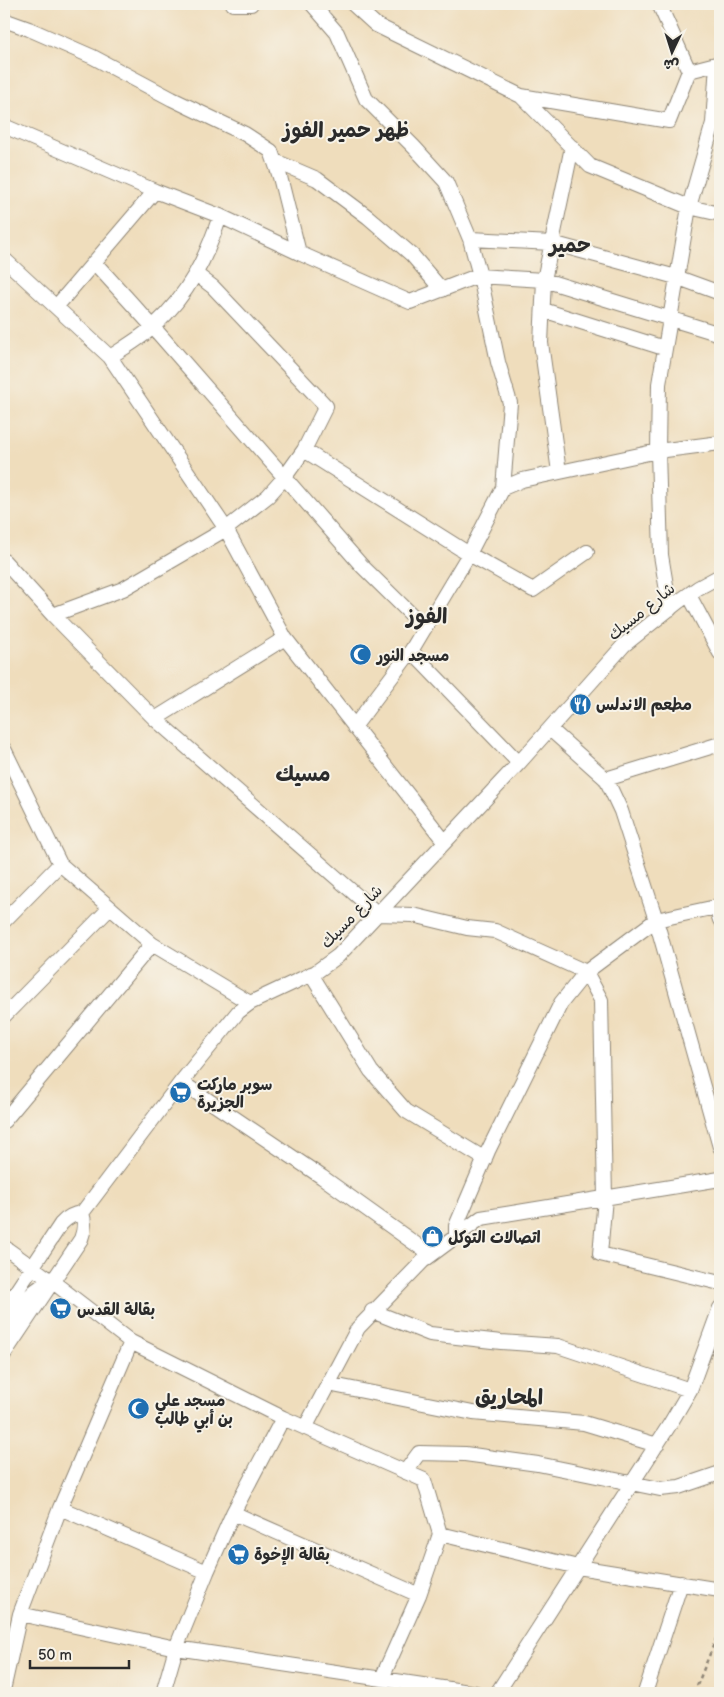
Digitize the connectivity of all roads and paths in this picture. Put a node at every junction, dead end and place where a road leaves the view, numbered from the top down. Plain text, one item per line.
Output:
1 (233, 4) edge
2 (251, 4) edge
3 (312, 4) edge
4 (353, 4) edge
5 (659, 4) edge
6 (4, 20) edge
7 (719, 63) edge
8 (689, 71) junction
9 (522, 96) junction
10 (717, 125) edge
11 (4, 126) edge
12 (572, 147) junction
13 (275, 161) junction
14 (155, 191) junction
15 (689, 207) junction
16 (720, 214) edge
17 (220, 216) junction
18 (470, 239) junction
19 (552, 243) junction
20 (299, 253) junction
21 (4, 259) edge
22 (94, 262) junction
23 (196, 274) junction
24 (480, 276) junction
25 (676, 277) junction
26 (544, 280) junction
27 (442, 290) junction
28 (720, 293) edge
29 (56, 307) junction
30 (543, 310) junction
31 (669, 318) junction
32 (153, 327) junction
33 (720, 334) edge
34 (664, 348) junction
35 (110, 357) junction
36 (720, 443) edge
37 (304, 450) junction
38 (658, 451) junction
39 (559, 472) junction
40 (284, 478) junction
41 (503, 488) junction
42 (226, 529) junction
43 (587, 552) dead end
44 (469, 554) junction
45 (4, 562) edge
46 (720, 576) edge
47 (689, 594) junction
48 (670, 609) junction
49 (53, 615) junction
50 (425, 628) junction
51 (285, 638) junction
52 (411, 652) junction
53 (720, 653) edge
54 (155, 719) junction
55 (354, 727) junction
56 (550, 729) junction
57 (720, 744) edge
58 (4, 749) edge
59 (520, 763) junction
60 (8, 769) edge
61 (606, 779) junction
62 (445, 842) junction
63 (60, 864) junction
64 (718, 906) edge
65 (110, 908) junction
66 (378, 914) junction
67 (656, 920) junction
68 (720, 920) edge
69 (4, 921) edge
70 (152, 944) junction
71 (586, 972) junction
72 (311, 974) junction
73 (250, 1003) junction
74 (4, 1016) edge
75 (182, 1082) junction
76 (4, 1121) edge
77 (720, 1147) edge
78 (485, 1159) junction
79 (720, 1179) edge
80 (605, 1198) junction
81 (82, 1212) junction
82 (456, 1236) junction
83 (4, 1247) edge
84 (431, 1255) junction
85 (32, 1267) junction
86 (53, 1282) junction
87 (720, 1283) edge
88 (720, 1308) edge
89 (4, 1310) edge
90 (372, 1311) junction
91 (4, 1333) edge
92 (131, 1342) junction
93 (4, 1354) edge
94 (328, 1384) junction
95 (690, 1390) junction
96 (283, 1418) junction
97 (305, 1428) junction
98 (657, 1444) junction
99 (405, 1472) junction
100 (720, 1473) edge
101 (632, 1483) junction
102 (60, 1508) junction
103 (233, 1513) junction
104 (440, 1534) junction
105 (578, 1567) junction
106 (206, 1572) junction
107 (681, 1583) junction
108 (720, 1590) edge
109 (419, 1594) junction
110 (20, 1614) junction
111 (720, 1628) edge
112 (176, 1648) junction
113 (382, 1678) junction
114 (4, 1686) edge
115 (163, 1693) edge
116 (476, 1693) edge
117 (497, 1693) edge
118 (645, 1693) edge
119 (694, 1693) edge

1 - 2 street
3 - 18 street
4 - 9 street
5 - 8 street
6 - 13 street
7 - 8 street
7 - 10 street
8 - 9 street
9 - 12 street
10 - 15 street
11 - 14 street
12 - 15 street
12 - 19 street
13 - 20 street
13 - 27 street
14 - 17 street
14 - 22 street
15 - 16 street
15 - 25 street
17 - 20 street
17 - 23 street
18 - 19 street
18 - 24 street
19 - 25 street
19 - 26 street
20 - 27 street
21 - 29 street
22 - 29 street
22 - 32 street
23 - 32 street
23 - 37 street
24 - 26 street
24 - 27 street
24 - 41 street
25 - 28 street
25 - 31 street
26 - 30 street
26 - 31 street
29 - 35 street
30 - 34 street
30 - 39 street
31 - 33 street
31 - 34 street
32 - 35 street
32 - 40 street
34 - 38 street
35 - 42 street
36 - 38 street
37 - 40 street
37 - 44 street
38 - 39 street
38 - 48 street
39 - 41 street
40 - 42 street
40 - 50 street
41 - 44 street
42 - 49 street
42 - 51 street
43 - 44 street
44 - 50 street
45 - 49 street
46 - 47 street, شارع مسيك
47 - 48 street, شارع مسيك
47 - 53 street
48 - 56 street, شارع مسيك
49 - 54 street
50 - 52 street
51 - 54 street
51 - 55 street
52 - 55 street
52 - 59 street
54 - 66 street
55 - 62 street
56 - 59 street, شارع مسيك
56 - 61 street
57 - 61 street
58 - 60 street
59 - 62 street, شارع مسيك
60 - 63 street
61 - 67 street
62 - 66 street, شارع مسيك
63 - 65 street
63 - 69 street
64 - 67 street
64 - 68 street
65 - 70 street
65 - 74 street
66 - 71 street
66 - 72 street, شارع مسيك
67 - 71 street
67 - 77 street
70 - 73 street
70 - 76 street
71 - 78 street
71 - 80 street
72 - 73 street, شارع مسيك
72 - 78 street
73 - 75 street, شارع مسيك
75 - 81 street, شارع مسيك
75 - 84 street
78 - 82 street
79 - 80 street
80 - 82 street
80 - 87 street
81 - 85 street, شارع مسيك
81 - 86 street
82 - 84 street
83 - 85 street
84 - 90 street
85 - 86 street
85 - 89 street, شارع مسيك
86 - 91 street
86 - 92 street
86 - 93 street
88 - 95 street
90 - 94 street
90 - 95 street
92 - 96 street
92 - 102 street
94 - 97 street
94 - 98 street
95 - 98 street
96 - 97 street
96 - 103 street
97 - 99 street
98 - 101 street
99 - 101 street
99 - 104 street
100 - 101 street
101 - 105 street
102 - 106 street
102 - 110 street
103 - 106 street
103 - 109 street
104 - 105 street
104 - 109 street
105 - 107 street
105 - 117 street
106 - 112 street
107 - 108 street
107 - 118 street
109 - 113 street
110 - 112 street
110 - 114 street
111 - 119 path
112 - 113 street
112 - 115 street
113 - 116 street

